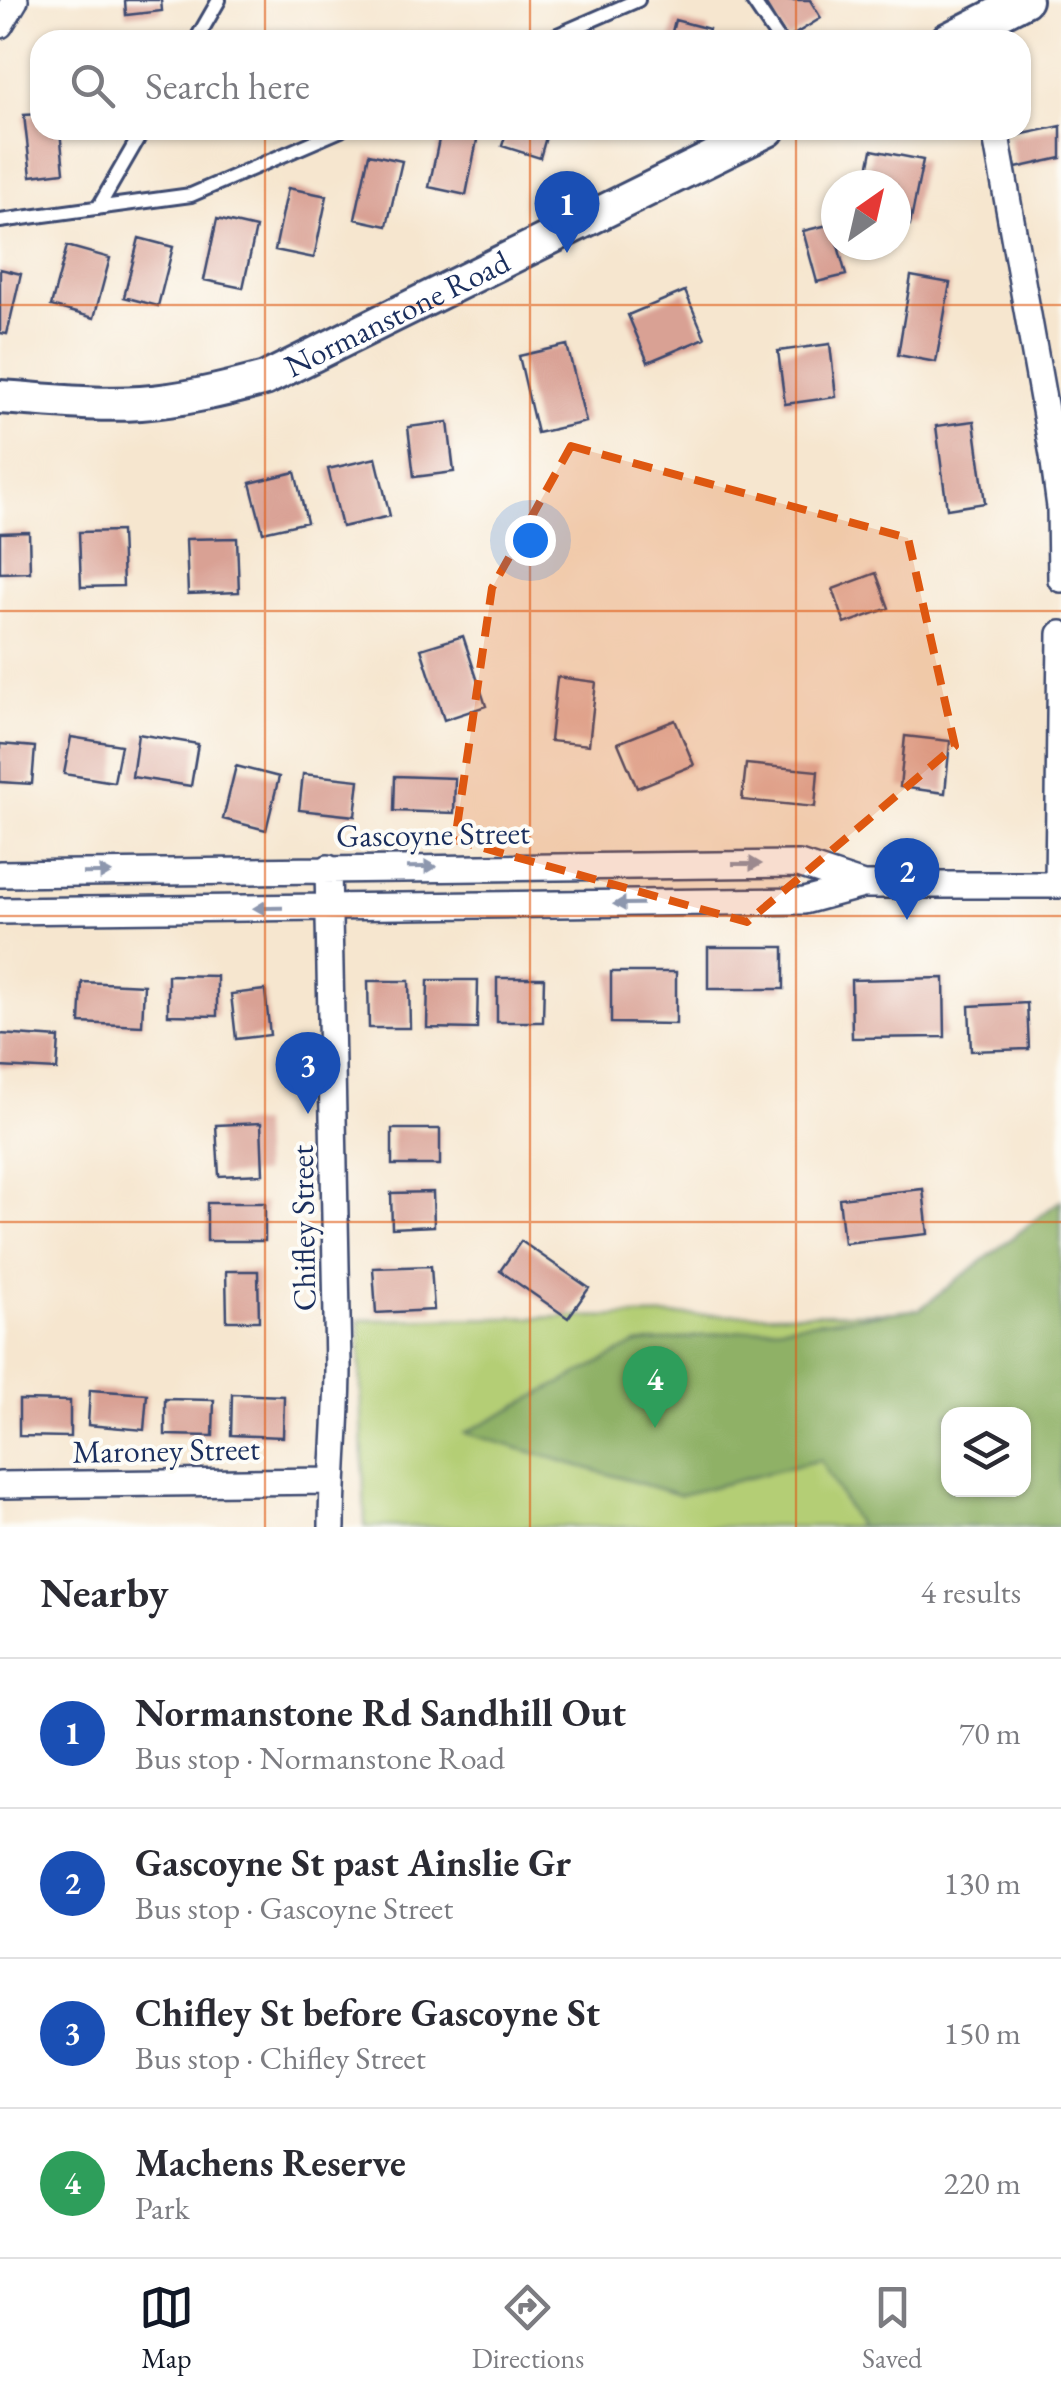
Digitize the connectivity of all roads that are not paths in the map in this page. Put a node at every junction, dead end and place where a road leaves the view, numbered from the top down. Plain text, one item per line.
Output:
1 (15, 0) edge
2 (219, 0) edge
3 (638, 0) edge
4 (752, 0) edge
5 (1024, 0) edge
6 (0, 25) edge
7 (202, 30) edge
8 (569, 30) edge
9 (772, 30) edge
10 (974, 30) edge
11 (138, 140) edge
12 (318, 140) edge
13 (748, 140) edge
14 (997, 140) edge
15 (98, 208) junction
16 (0, 221) edge
17 (1051, 369) edge
18 (0, 397) edge
19 (1061, 580) edge
20 (1061, 634) edge
21 (328, 868) junction
22 (0, 874) edge
23 (1060, 885) edge
24 (863, 886) junction
25 (329, 907) junction
26 (0, 911) edge
27 (332, 1481) junction
28 (0, 1485) edge
29 (332, 1527) edge

1 - 6 street
2 - 7 lane
3 - 8 lane
4 - 9 lane
5 - 10 street
11 - 15 lane
12 - 15 lane
13 - 18 street, Normanstone Road
14 - 17 street
15 - 16 lane
17 - 19 street
20 - 23 street
22 -> 21 street, Gascoyne Street
21 -> 24 street, Gascoyne Street
21 - 25 street, Chifley Street
23 - 24 street, Gascoyne Street
24 -> 25 street, Gascoyne Street
25 -> 26 street, Gascoyne Street
25 - 27 street, Chifley Street
27 - 28 street, Maroney Street
27 - 29 street, Chifley Street

